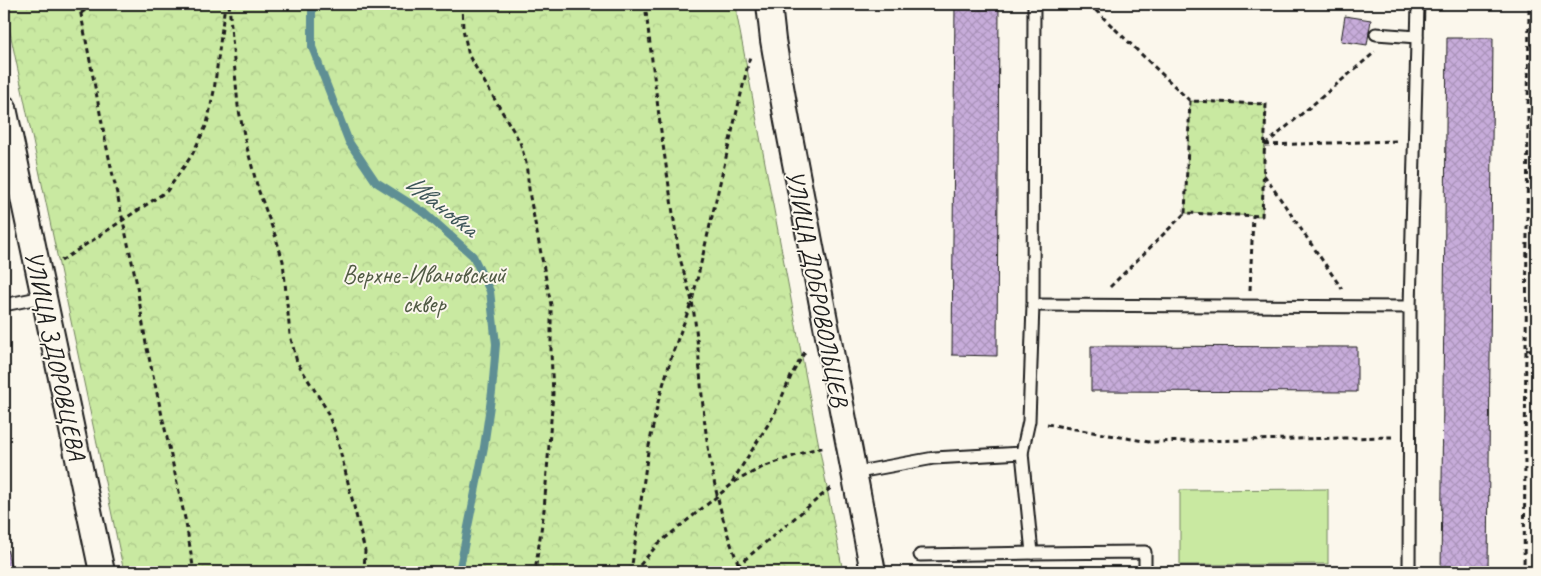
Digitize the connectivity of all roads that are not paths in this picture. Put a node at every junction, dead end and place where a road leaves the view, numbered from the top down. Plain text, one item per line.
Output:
1 (769, 4) edge
2 (1034, 4) edge
3 (1418, 4) edge
4 (1376, 34) dead end
5 (1416, 37) junction
6 (4, 108) edge
7 (41, 286) junction
8 (4, 305) edge
9 (1033, 305) junction
10 (1410, 307) junction
11 (1022, 453) junction
12 (844, 478) junction
13 (1032, 553) junction
14 (920, 556) dead end
15 (102, 572) edge
16 (873, 572) edge
17 (1145, 572) edge
18 (1409, 572) edge

1 - 12 street, УЛИЦА ДОБРОВОЛЬЦЕВ
2 - 9 lane
3 - 5 lane
4 - 5 lane
5 - 10 lane
6 - 7 street, УЛИЦА ЗДОРОВЦЕВА
7 - 8 lane
7 - 15 street, УЛИЦА ЗДОРОВЦЕВА
9 - 10 lane
9 - 11 lane
10 - 18 lane
11 - 12 lane
11 - 13 lane
12 - 16 street, УЛИЦА ДОБРОВОЛЬЦЕВ
13 - 14 lane
13 - 17 lane

